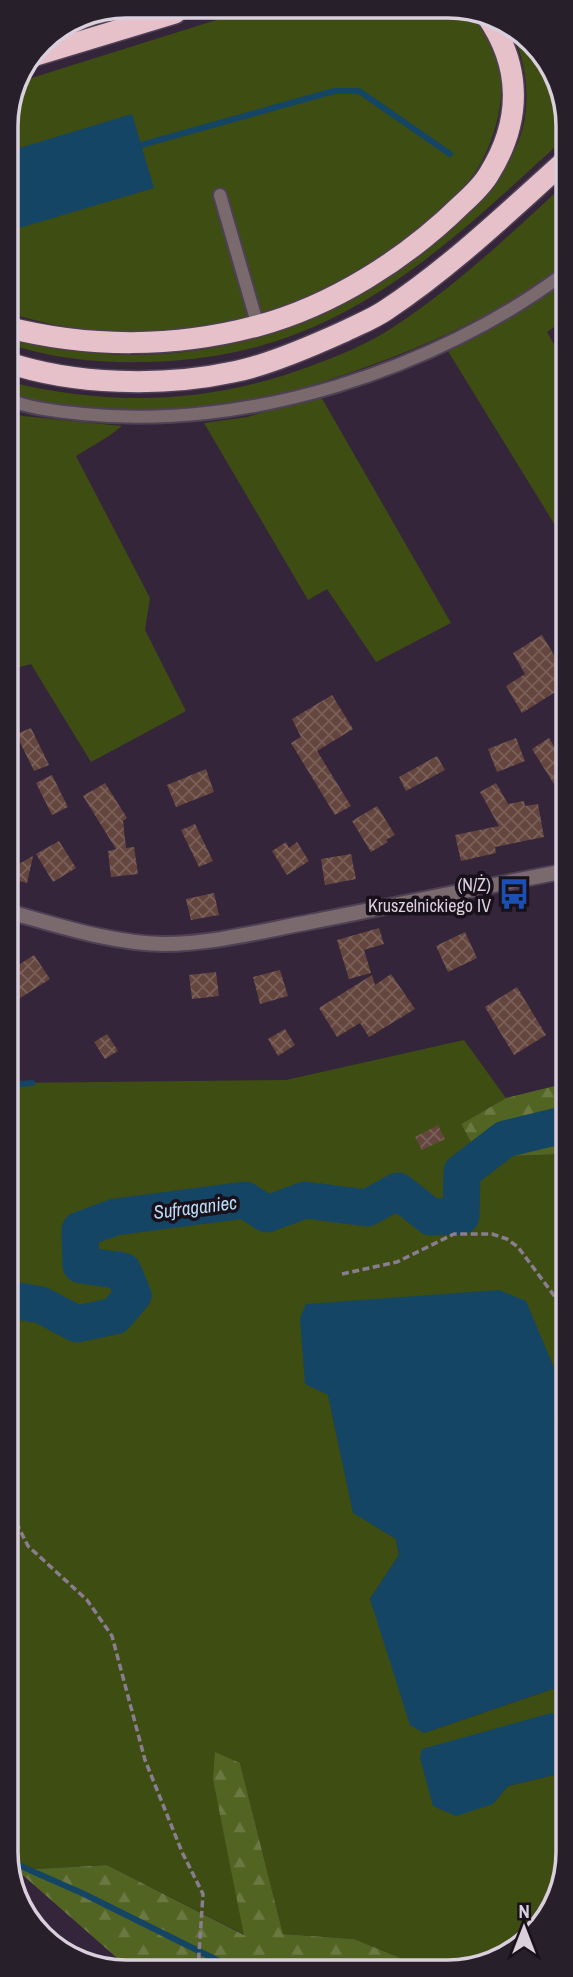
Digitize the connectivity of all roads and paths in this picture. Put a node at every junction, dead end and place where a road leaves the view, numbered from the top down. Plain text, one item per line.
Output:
1 (158, 18) edge
2 (496, 29) edge
3 (47, 52) edge
4 (556, 169) edge
5 (220, 195) dead end
6 (556, 280) edge
7 (258, 326) junction
8 (18, 330) edge
9 (18, 366) edge
10 (18, 404) edge
11 (556, 872) edge
12 (18, 914) edge
13 (342, 1274) dead end
14 (555, 1297) edge
15 (18, 1526) edge
16 (198, 1960) edge

1 - 3 highway
2 - 7 highway
4 - 9 highway
5 - 7 lane
6 - 10 lane
7 - 8 highway
11 - 12 street
13 - 14 path
15 - 16 path

